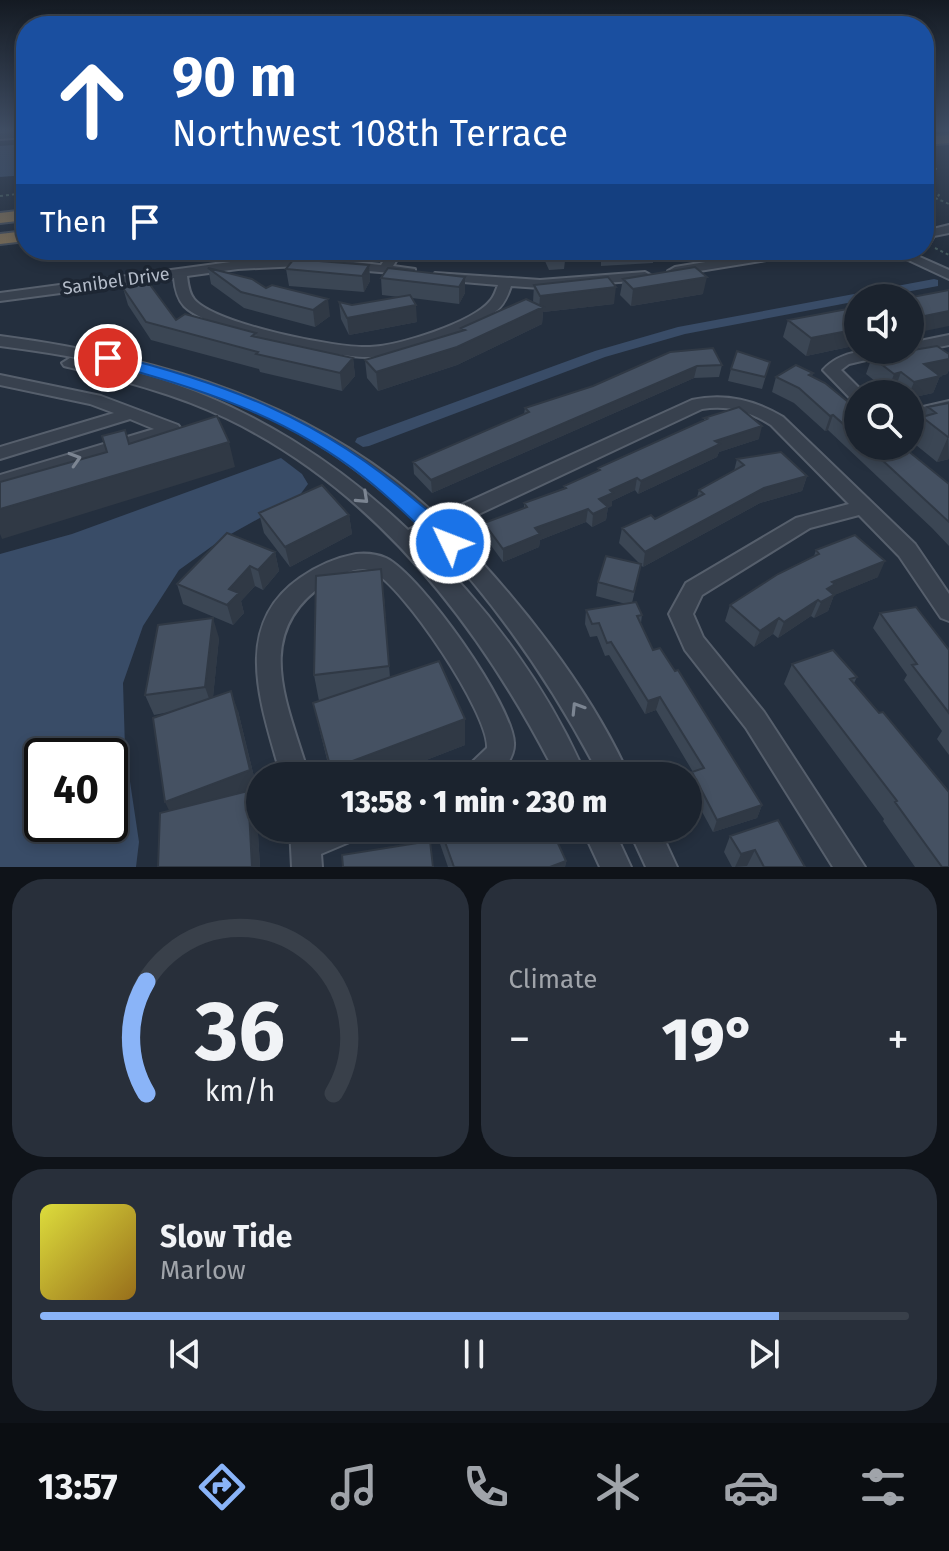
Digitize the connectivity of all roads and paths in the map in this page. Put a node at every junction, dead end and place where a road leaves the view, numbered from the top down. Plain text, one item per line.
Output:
1 (934, 190) edge
2 (936, 198) joint
3 (949, 204) edge
4 (934, 253) edge
5 (391, 260) edge
6 (741, 260) edge
7 (915, 260) edge
8 (949, 267) edge
9 (385, 269) junction
10 (180, 273) junction
11 (949, 275) edge
12 (506, 282) junction
13 (0, 297) edge
14 (949, 340) edge
15 (0, 341) edge
16 (924, 345) edge
17 (0, 353) edge
18 (844, 360) edge
19 (0, 380) edge
20 (844, 383) edge
21 (949, 406) edge
22 (924, 412) edge
23 (130, 414) junction
24 (311, 445) junction
25 (0, 453) edge
26 (0, 482) edge
27 (863, 507) junction
28 (434, 527) junction
29 (407, 539) junction
30 (949, 612) edge
31 (291, 762) edge
32 (494, 762) edge
33 (564, 762) edge
34 (607, 762) edge
35 (604, 842) edge
36 (650, 842) edge
37 (616, 867) edge
38 (662, 867) edge
39 (850, 867) edge

1 - 2 path
2 - 3 path
4 - 8 street
5 - 9 street
6 - 12 street, Sanibel Drive
7 - 11 street
9 - 10 street, Sanibel Drive
9 - 12 street, Sanibel Drive
10 - 12 street
10 - 13 street, Sanibel Drive
14 - 16 street
15 - 24 street
17 - 24 street
18 - 20 street
19 - 23 street
21 - 22 street
23 - 25 street
26 -> 23 street
24 - 28 street
24 -> 29 street
27 - 28 street
27 - 30 street
27 - 39 street
28 - 29 street
34 -> 28 street
29 - 33 street
31 - 32 street
35 - 37 street
36 - 38 street

